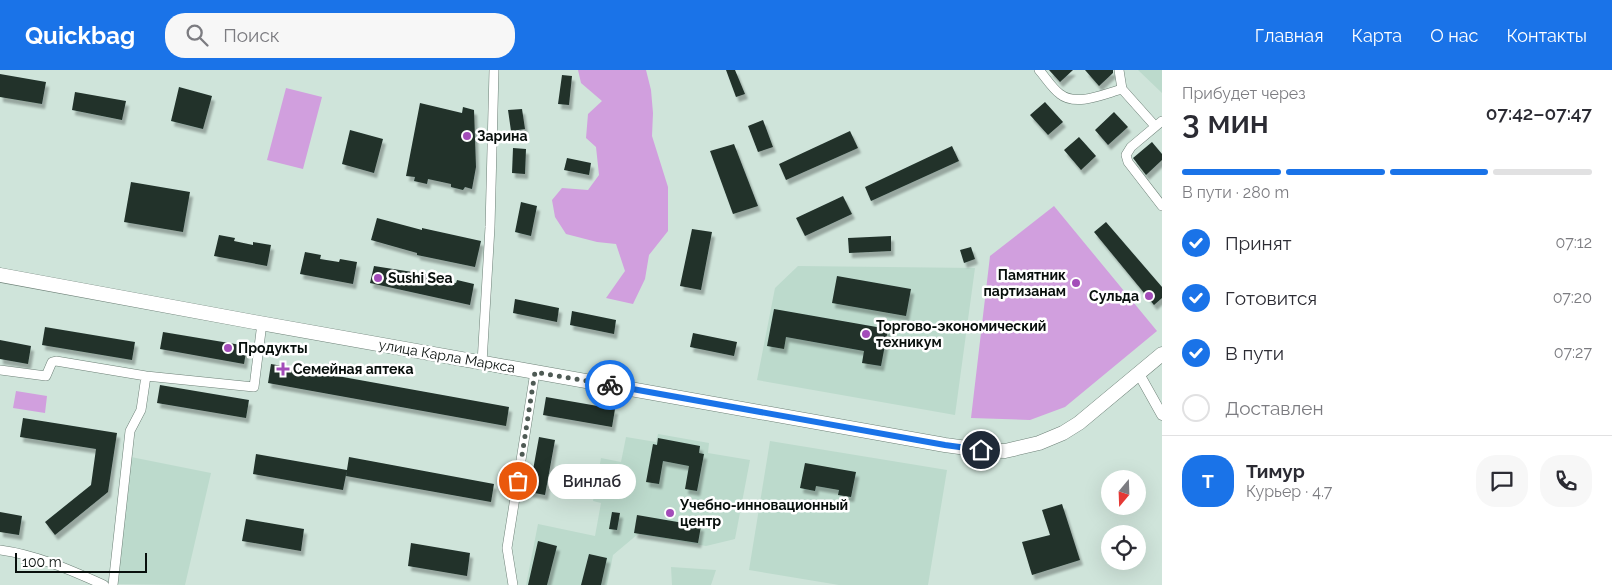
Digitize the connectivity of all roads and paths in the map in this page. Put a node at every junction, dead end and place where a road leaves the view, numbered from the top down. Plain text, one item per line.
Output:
1 (494, 70) edge
2 (1040, 70) edge
3 (1119, 70) edge
4 (1122, 89) junction
5 (1159, 123) edge
6 (1162, 206) edge
7 (0, 275) edge
8 (262, 323) junction
9 (1162, 354) edge
10 (482, 363) junction
11 (0, 370) edge
12 (535, 372) junction
13 (1139, 374) junction
14 (146, 376) junction
15 (1162, 416) edge
16 (0, 550) edge
17 (104, 585) edge
18 (113, 585) edge
19 (513, 585) edge

1 - 10 street
2 - 4 street
3 - 4 street
4 - 5 street
5 - 6 street
7 - 8 highway, улица Карла Маркса
8 - 10 highway, улица Карла Маркса
8 - 14 street
9 - 13 highway, улица Карла Маркса
10 - 12 highway, улица Карла Маркса
11 - 14 street
12 - 13 highway, улица Карла Маркса
12 - 19 street
13 - 15 street
14 - 18 street
16 - 17 street

